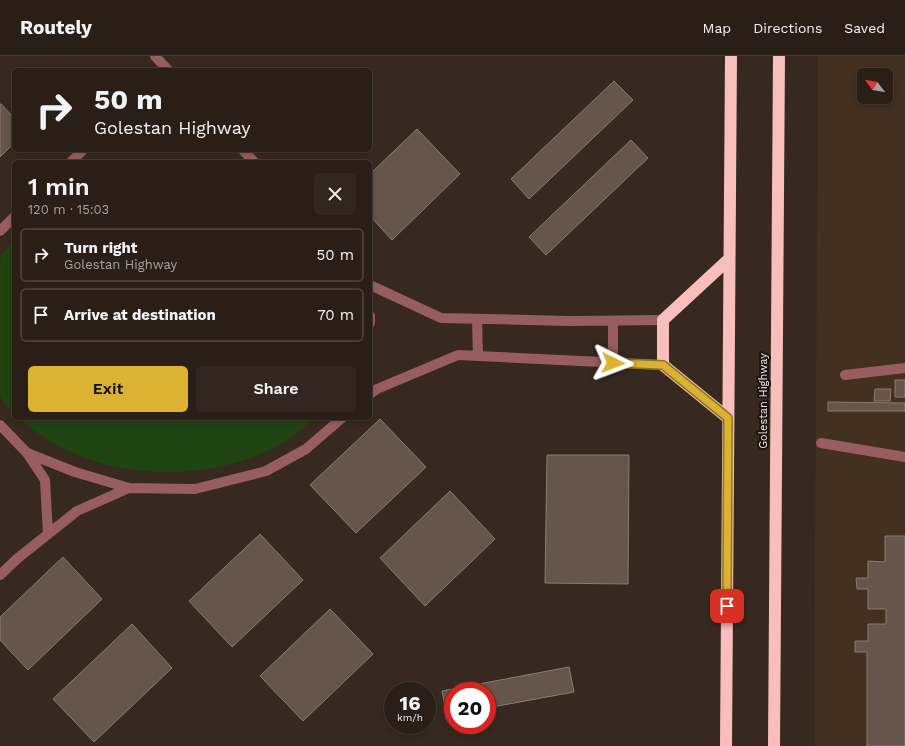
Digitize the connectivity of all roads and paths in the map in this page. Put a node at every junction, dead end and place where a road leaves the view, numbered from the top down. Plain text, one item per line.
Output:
1 (154, 56) edge
2 (731, 56) edge
3 (779, 56) edge
4 (165, 68) edge
5 (81, 152) edge
6 (245, 152) edge
7 (73, 160) edge
8 (252, 160) edge
9 (12, 219) edge
10 (0, 231) edge
11 (729, 259) junction
12 (372, 285) edge
13 (477, 319) junction
14 (663, 320) junction
15 (613, 321) junction
16 (478, 356) junction
17 (613, 363) junction
18 (663, 365) junction
19 (905, 368) edge
20 (845, 375) dead end
21 (372, 393) edge
22 (728, 418) junction
23 (340, 420) edge
24 (0, 425) edge
25 (821, 443) dead end
26 (27, 453) junction
27 (905, 457) edge
28 (129, 488) junction
29 (48, 534) junction
30 (0, 575) edge
31 (726, 746) edge
32 (774, 746) edge

1 - 4 lane
2 - 11 highway
3 - 32 highway, Golestan Highway
5 - 7 lane
6 - 8 lane
9 - 10 lane
11 - 14 highway
11 - 22 highway
12 - 13 lane
13 - 15 lane
13 - 16 lane
14 - 15 lane
14 - 18 highway
15 - 17 lane
16 - 17 lane
16 - 21 lane
17 - 18 lane
18 - 22 highway
19 - 20 lane
22 - 31 highway
23 - 28 lane
24 - 26 lane
25 - 27 lane
26 - 28 lane
26 - 29 lane
28 - 29 lane
29 - 30 lane

